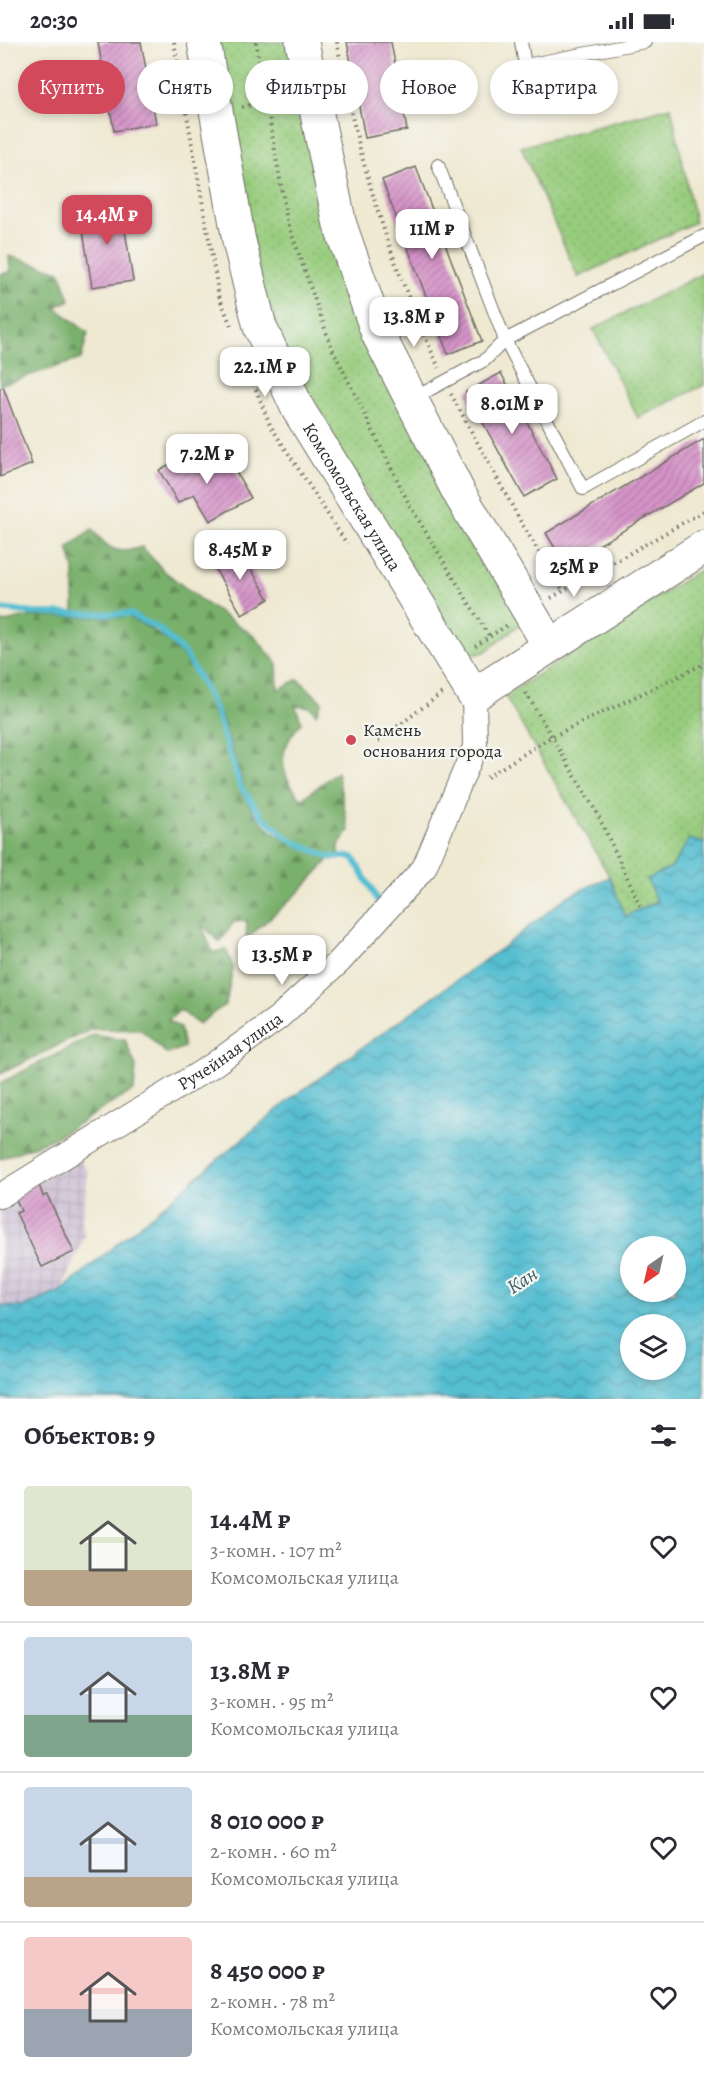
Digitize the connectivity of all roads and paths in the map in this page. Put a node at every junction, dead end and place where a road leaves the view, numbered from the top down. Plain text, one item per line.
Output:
1 (204, 42) edge
2 (256, 42) edge
3 (302, 42) edge
4 (337, 42) edge
5 (521, 42) edge
6 (645, 42) edge
7 (259, 60) edge
8 (268, 114) edge
9 (438, 165) dead end
10 (704, 236) edge
11 (505, 340) junction
12 (445, 381) junction
13 (411, 399) junction
14 (704, 421) edge
15 (704, 511) edge
16 (704, 547) edge
17 (563, 591) junction
18 (528, 611) junction
19 (489, 636) junction
20 (549, 645) junction
21 (704, 664) edge
22 (457, 682) junction
23 (535, 686) dead end
24 (551, 737) junction
25 (378, 741) dead end
26 (481, 780) dead end
27 (642, 909) dead end
28 (0, 1196) edge

1 - 22 street, Комсомольская улица
2 - 7 path
3 - 13 street
4 - 12 path
5 - 6 lane
8 - 19 path
9 - 11 lane
10 - 11 lane
11 - 12 lane
11 - 14 lane
12 - 13 lane
12 - 17 path
13 - 18 street
15 - 17 path
16 - 20 street
17 - 18 path
18 - 19 path
18 - 20 street
19 - 22 path
20 - 22 street
21 - 24 path
22 - 25 path
22 - 28 street, Ручейная улица
23 - 24 path
24 - 26 path
24 - 27 path

